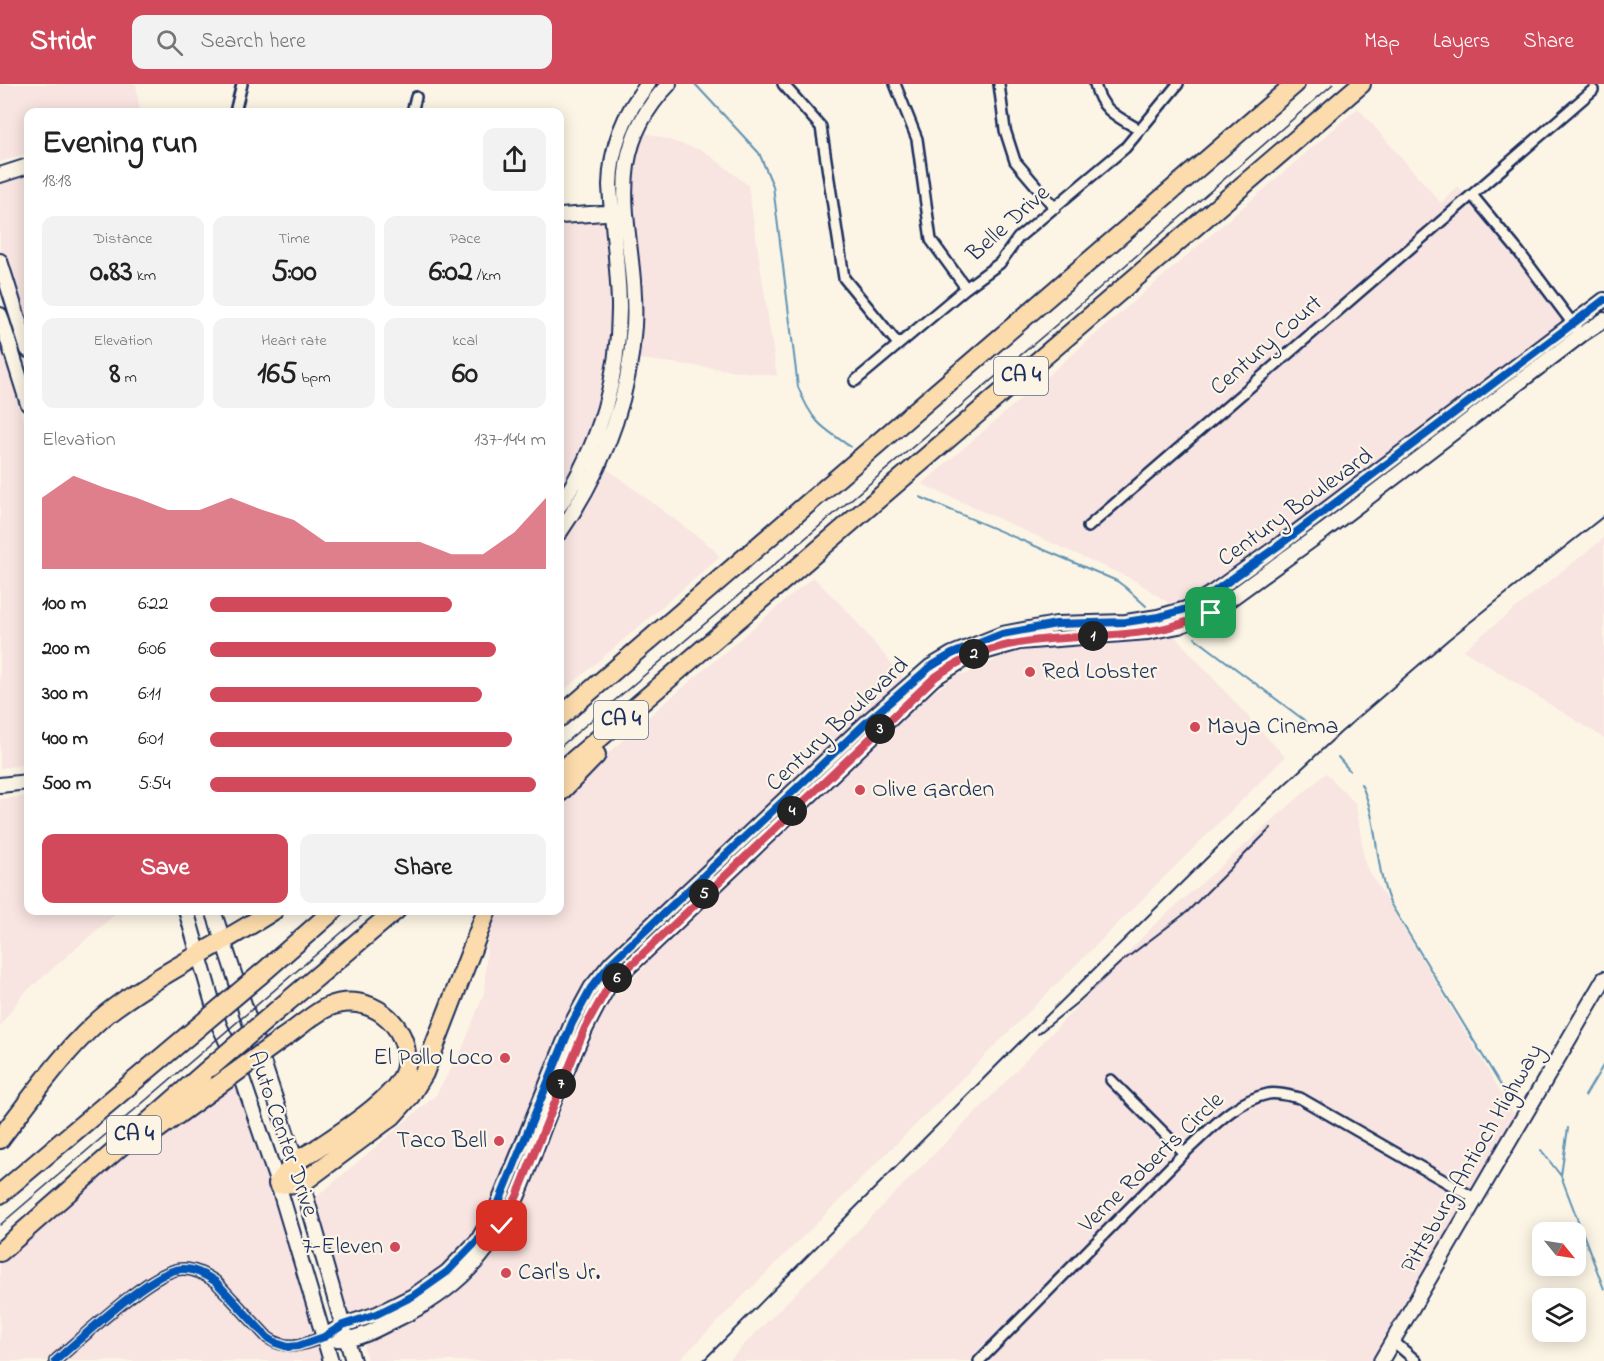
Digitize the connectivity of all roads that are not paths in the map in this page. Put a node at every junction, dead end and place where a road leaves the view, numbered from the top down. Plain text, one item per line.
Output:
1 (242, 84) edge
2 (648, 84) edge
3 (669, 84) edge
4 (783, 84) edge
5 (895, 84) edge
6 (999, 84) edge
7 (1095, 84) edge
8 (1178, 84) edge
9 (1295, 84) edge
10 (1361, 84) edge
11 (1593, 90) dead end
12 (416, 98) dead end
13 (236, 108) edge
14 (413, 108) edge
15 (1140, 130) junction
16 (24, 167) edge
17 (0, 175) edge
18 (1472, 195) junction
19 (1055, 208) junction
20 (625, 211) junction
21 (611, 212) junction
22 (564, 216) edge
23 (0, 261) edge
24 (966, 288) junction
25 (1604, 300) edge
26 (0, 315) edge
27 (1604, 320) edge
28 (1577, 330) junction
29 (24, 337) edge
30 (898, 344) junction
31 (855, 381) dead end
32 (24, 391) edge
33 (564, 498) edge
34 (564, 526) edge
35 (1088, 526) dead end
36 (623, 662) junction
37 (682, 669) junction
38 (564, 705) edge
39 (564, 714) edge
40 (564, 769) edge
41 (24, 782) edge
42 (0, 785) edge
43 (564, 788) edge
44 (188, 915) edge
45 (215, 915) edge
46 (266, 915) edge
47 (328, 915) edge
48 (390, 915) edge
49 (485, 915) edge
50 (224, 942) junction
51 (200, 955) junction
52 (1604, 979) edge
53 (1111, 1080) dead end
54 (0, 1138) edge
55 (1184, 1153) junction
56 (296, 1162) junction
57 (302, 1183) junction
58 (278, 1184) junction
59 (0, 1194) edge
60 (1476, 1199) junction
61 (57, 1203) junction
62 (0, 1252) edge
63 (343, 1325) junction
64 (324, 1337) junction
65 (347, 1339) junction
66 (1393, 1341) junction
67 (55, 1361) edge
68 (331, 1361) edge
69 (353, 1361) edge
70 (979, 1361) edge
71 (1381, 1361) edge
72 (1416, 1361) edge

1 - 13 street
2 - 21 street
3 - 20 street
4 - 30 street
5 - 24 street
6 - 19 street
7 - 15 street
8 - 15 street, Belle Drive
9 - 36 highway, CA 4
10 - 37 highway, CA 4
11 - 18 street, Century Court
12 - 14 street
15 - 19 street, Belle Drive
16 - 17 street
18 - 28 street
18 - 35 street, Century Court
19 - 24 street, Belle Drive
20 - 21 street
20 - 34 street
21 - 22 street
21 - 33 street
23 - 29 street
24 - 30 street, Belle Drive
25 - 28 street, Century Boulevard
26 - 32 street
27 - 28 street, Century Boulevard
28 - 63 street, Century Boulevard
28 - 65 street, Century Boulevard
30 - 31 street, Belle Drive
36 - 38 highway
36 - 39 highway, CA 4
37 - 40 highway, CA 4
37 - 43 highway
41 - 42 street
44 - 51 street, Auto Center Drive
45 - 50 street, Auto Center Drive
46 - 50 highway
47 - 59 highway, CA 4, bridge
48 - 61 highway, CA 4, bridge
49 - 57 highway
50 - 51 highway
50 - 56 street, Auto Center Drive
51 - 54 highway
51 - 58 street, Auto Center Drive
52 - 60 street, Pittsburg-Antioch Highway
53 - 55 street
55 - 60 street, Verne Roberts Circle
55 - 70 street, Verne Roberts Circle
56 - 57 street, Auto Center Drive
56 - 58 highway
56 - 61 highway, bridge
57 - 58 highway
57 - 63 street, Auto Center Drive
58 - 64 street, Auto Center Drive
60 - 66 street, Pittsburg-Antioch Highway
61 - 62 highway, CA 4
63 - 64 street, Century Boulevard
63 - 65 street, Auto Center Drive
64 - 65 street, Century Boulevard
64 - 67 street
64 - 68 street, Auto Center Drive
65 - 69 street, Auto Center Drive
66 - 71 street, Pittsburg-Antioch Highway
66 - 72 street

